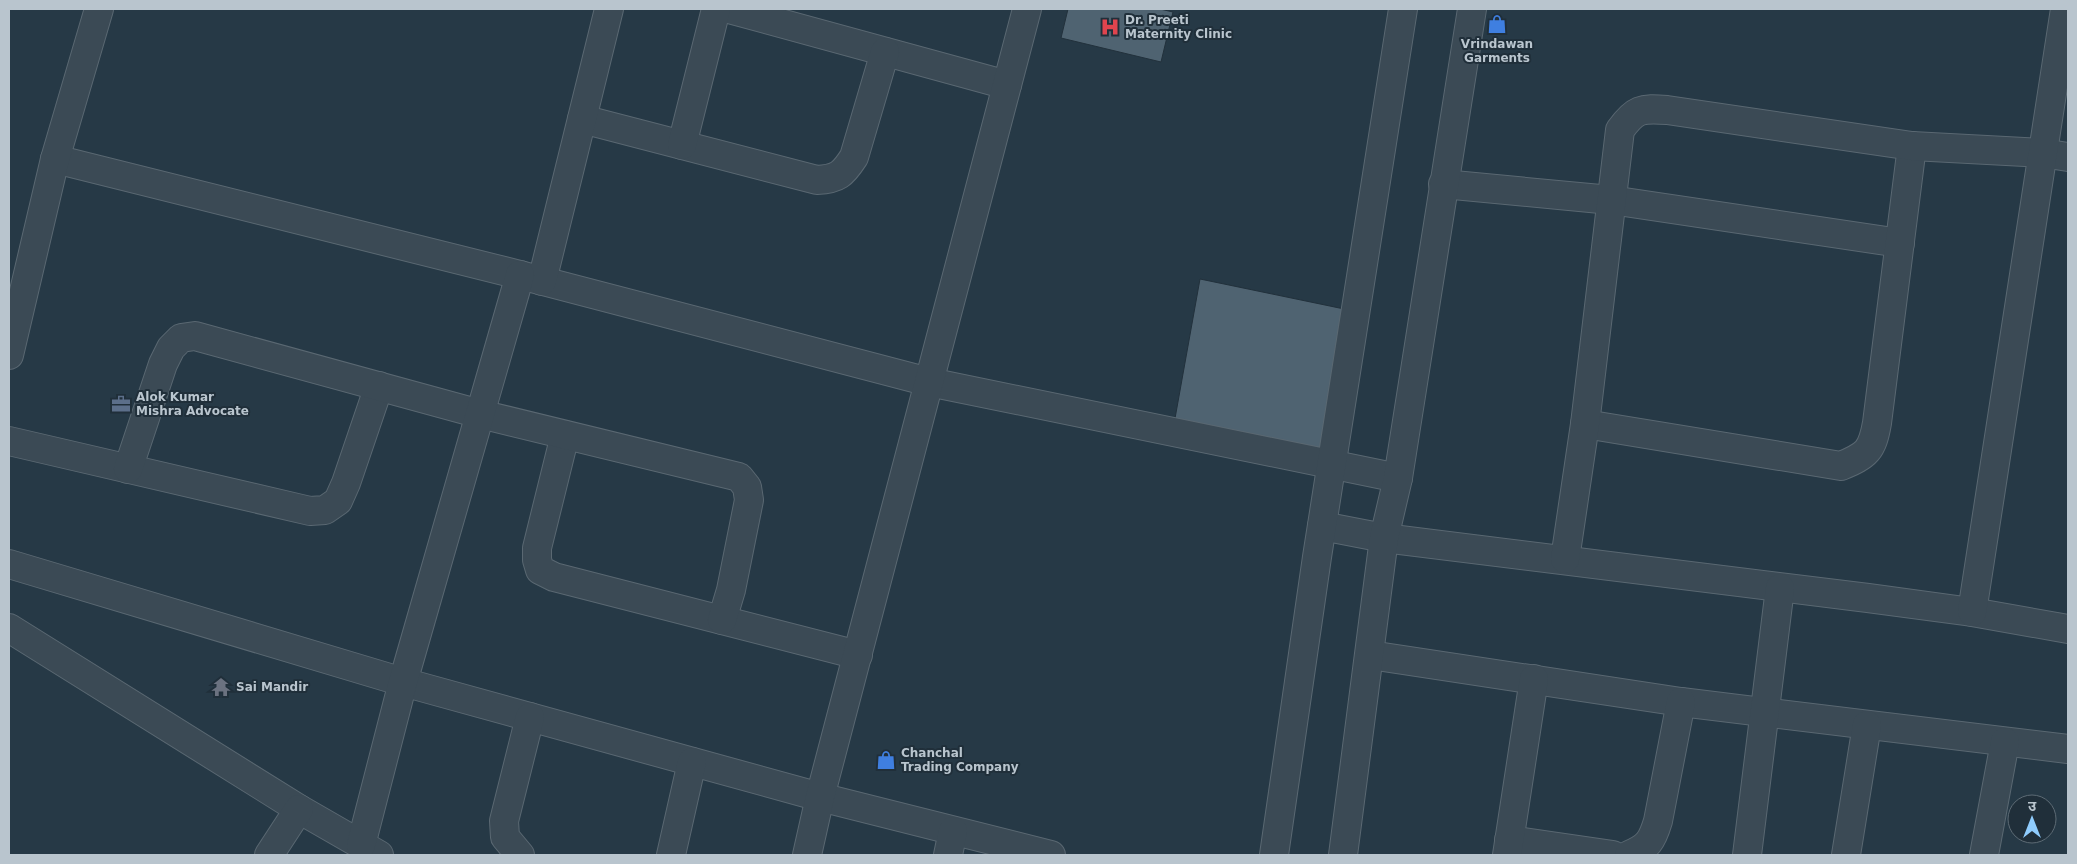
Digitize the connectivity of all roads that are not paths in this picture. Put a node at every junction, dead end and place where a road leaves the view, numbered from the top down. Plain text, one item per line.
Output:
1 (610, 9) edge
2 (716, 9) edge
3 (729, 9) edge
4 (1027, 9) edge
5 (1403, 9) edge
6 (1472, 9) edge
7 (2065, 9) edge
8 (92, 11) edge
9 (885, 52) junction
10 (1007, 85) junction
11 (582, 120) junction
12 (682, 145) junction
13 (1912, 146) junction
14 (2055, 155) edge
15 (55, 159) junction
16 (1443, 184) junction
17 (1611, 200) junction
18 (1900, 243) junction
19 (531, 278) junction
20 (9, 355) edge
21 (929, 382) junction
22 (378, 386) junction
23 (480, 414) junction
24 (1585, 424) junction
25 (565, 435) junction
26 (9, 441) edge
27 (1332, 464) junction
28 (128, 469) junction
29 (1398, 478) junction
30 (1322, 526) junction
31 (1384, 538) junction
32 (1564, 559) junction
33 (9, 564) edge
34 (1780, 588) junction
35 (1972, 612) junction
36 (722, 620) junction
37 (9, 628) edge
38 (2068, 629) edge
39 (858, 655) junction
40 (1370, 655) junction
41 (1534, 679) junction
42 (404, 682) junction
43 (1681, 702) junction
44 (1764, 713) junction
45 (530, 717) junction
46 (1867, 725) junction
47 (2005, 742) junction
48 (2068, 749) edge
49 (692, 762) junction
50 (820, 797) junction
51 (299, 809) junction
52 (950, 843) edge
53 (1508, 848) edge
54 (370, 850) edge
55 (269, 855) edge
56 (520, 855) edge
57 (671, 855) edge
58 (807, 855) edge
59 (1051, 855) edge
60 (1274, 855) edge
61 (1343, 855) edge
62 (1613, 855) edge
63 (1629, 855) edge
64 (1747, 855) edge
65 (1846, 855) edge
66 (1984, 855) edge

1 - 11 street
2 - 12 street
3 - 9 street
4 - 10 street
5 - 27 street
6 - 16 street
7 - 14 street
8 - 15 street
9 - 10 street
9 - 12 street
10 - 21 street
11 - 12 street
11 - 19 street
13 - 14 street
13 - 17 street
13 - 18 street
14 - 35 street
15 - 19 street
15 - 20 street
16 - 17 street
16 - 29 street
17 - 18 street
17 - 24 street
18 - 24 street
19 - 21 street
19 - 23 street
21 - 27 street
21 - 39 street
22 - 23 street
22 - 28 street
22 - 28 street
23 - 25 street
23 - 42 street
24 - 32 street
25 - 36 street
25 - 36 street
26 - 28 street
27 - 29 street
27 - 30 street
29 - 31 street
30 - 31 street
30 - 60 street
31 - 32 street
31 - 40 street
32 - 34 street
33 - 42 street
34 - 35 street
34 - 44 street
35 - 38 street
36 - 39 street
37 - 51 street
39 - 50 street
40 - 41 street
40 - 61 street
41 - 43 street
41 - 53 street
42 - 45 street
42 - 54 street
43 - 44 street
43 - 63 street
44 - 46 street
44 - 64 street
45 - 49 street
45 - 56 street
46 - 47 street
46 - 65 street
47 - 48 street
47 - 66 street
49 - 50 street
49 - 57 street
50 - 52 street
50 - 58 street
51 - 54 street
51 - 55 street
52 - 59 street
53 - 62 street

